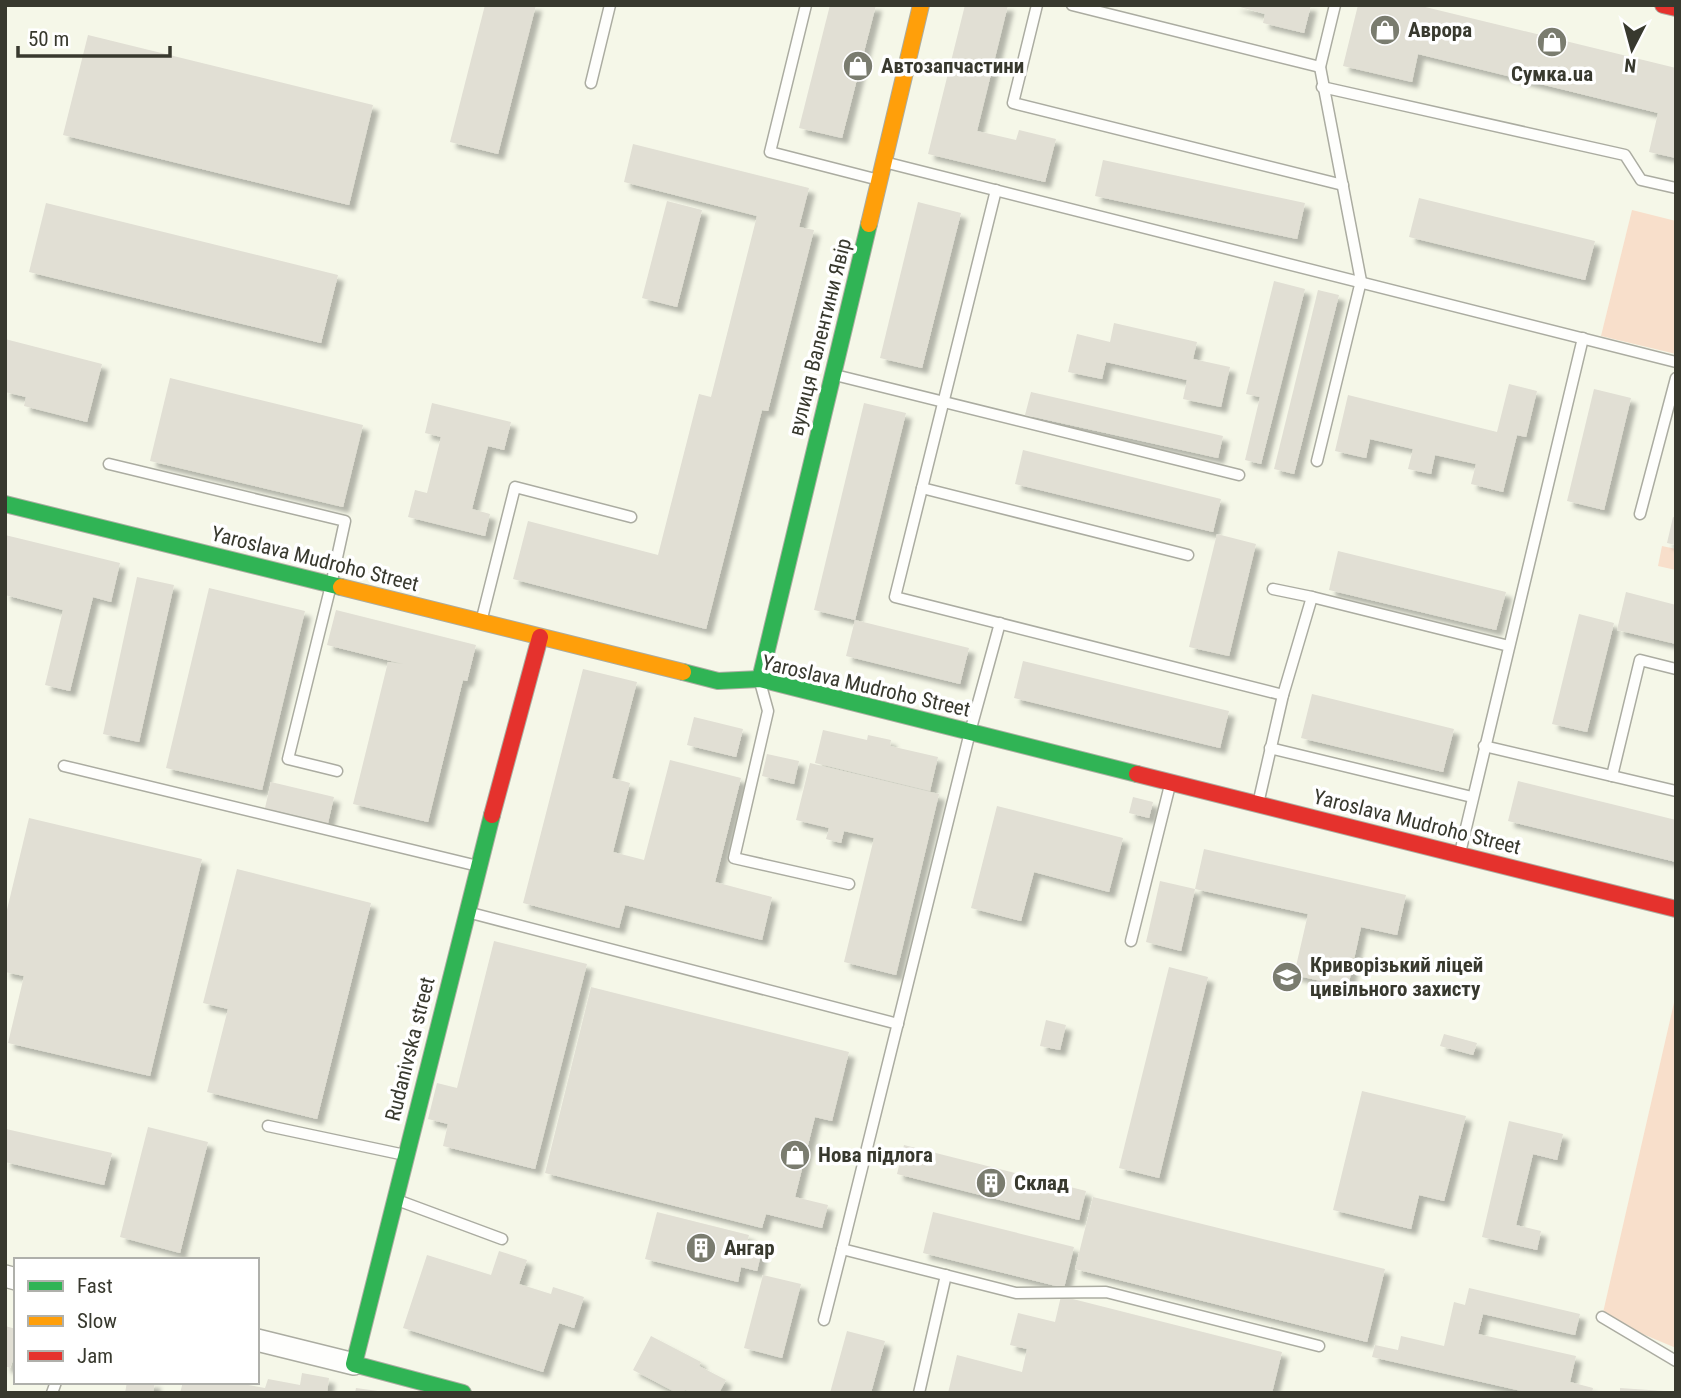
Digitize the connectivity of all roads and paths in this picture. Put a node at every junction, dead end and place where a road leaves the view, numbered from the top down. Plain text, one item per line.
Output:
1 (610, 5) edge
2 (806, 5) edge
3 (921, 5) edge
4 (1037, 5) edge
5 (1072, 5) edge
6 (1335, 5) edge
7 (1663, 5) edge
8 (1676, 8) edge
9 (1320, 67) junction
10 (591, 83) dead end
11 (1322, 87) junction
12 (884, 162) junction
13 (880, 181) junction
14 (1343, 185) junction
15 (1676, 188) edge
16 (996, 190) junction
17 (1361, 281) junction
18 (1583, 338) junction
19 (1676, 362) edge
20 (832, 375) junction
21 (1676, 378) edge
22 (943, 403) junction
23 (1317, 461) dead end
24 (109, 464) dead end
25 (1239, 475) dead end
26 (922, 488) junction
27 (5, 504) edge
28 (1640, 514) dead end
29 (631, 517) dead end
30 (1188, 555) dead end
31 (331, 585) junction
32 (1273, 589) dead end
33 (1312, 597) junction
34 (481, 622) junction
35 (1000, 623) junction
36 (540, 637) junction
37 (1508, 646) junction
38 (1676, 669) edge
39 (760, 679) junction
40 (1283, 695) junction
41 (970, 732) junction
42 (1484, 746) junction
43 (1270, 748) junction
44 (64, 766) dead end
45 (337, 771) dead end
46 (1612, 776) junction
47 (1171, 782) junction
48 (1676, 791) edge
49 (1472, 797) junction
50 (1258, 804) junction
51 (1459, 855) junction
52 (478, 866) junction
53 (849, 884) dead end
54 (1676, 909) edge
55 (466, 912) junction
56 (1131, 941) dead end
57 (898, 1024) junction
58 (268, 1126) dead end
59 (405, 1155) junction
60 (394, 1199) junction
61 (502, 1239) dead end
62 (842, 1249) junction
63 (946, 1275) junction
64 (1602, 1317) dead end
65 (824, 1320) dead end
66 (259, 1340) edge
67 (1319, 1346) dead end
68 (1676, 1361) edge
69 (354, 1364) junction
70 (463, 1393) edge
71 (919, 1393) edge

1 - 10 lane
2 - 13 lane
3 - 12 street, вулиця Валентини Явір
4 - 14 lane
5 - 9 lane
6 - 9 lane
7 - 8 street
9 - 11 lane
11 - 14 lane
11 - 15 lane
12 - 13 street, вулиця Валентини Явір
12 - 16 lane
13 - 20 street, вулиця Валентини Явір
14 - 17 lane
16 - 17 lane
16 - 22 lane
17 - 18 lane
17 - 23 lane
18 - 19 lane
18 - 37 lane
20 - 22 lane
20 - 39 street, вулиця Валентини Явір
21 - 28 lane
22 - 25 lane
22 - 26 lane
24 - 31 lane
26 - 30 lane
26 - 35 lane
27 - 31 street, Yaroslava Mudroho Street
29 - 34 lane
31 - 34 street, Yaroslava Mudroho Street
31 - 45 lane
32 - 33 lane
33 - 37 lane
33 - 40 lane
34 - 36 street, Yaroslava Mudroho Street
35 - 40 lane
35 - 41 lane
36 - 39 street, Yaroslava Mudroho Street
36 - 52 street, Rudanivska street
37 - 42 lane
38 - 46 lane
39 - 41 street, Yaroslava Mudroho Street
39 - 53 lane
40 - 43 lane
41 - 47 street, Yaroslava Mudroho Street
41 - 57 lane
42 - 46 lane
42 - 49 lane
43 - 49 lane
43 - 50 lane
44 - 52 lane
46 - 48 lane
47 - 50 street, Yaroslava Mudroho Street
47 - 56 lane
49 - 51 lane
50 - 51 street, Yaroslava Mudroho Street
51 - 54 street, Yaroslava Mudroho Street
52 - 55 street, Rudanivska street
55 - 57 lane
55 - 59 street, Rudanivska street
57 - 62 lane
58 - 59 lane
59 - 60 street, Rudanivska street
60 - 61 lane
60 - 69 street, Rudanivska street
62 - 63 lane
62 - 65 lane
63 - 67 lane
63 - 71 lane
64 - 68 lane
66 - 69 street
69 - 70 street

